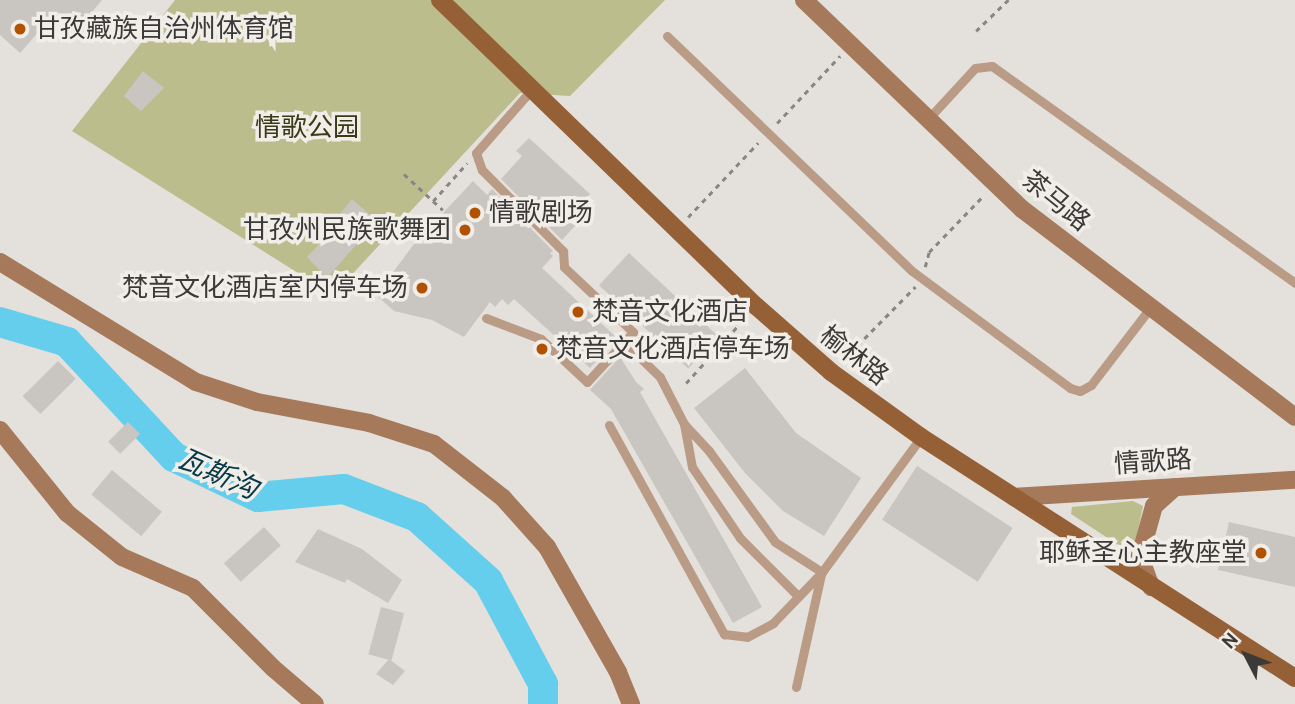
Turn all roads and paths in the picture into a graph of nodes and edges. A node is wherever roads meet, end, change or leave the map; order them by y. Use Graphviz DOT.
graph roads {
  1 [pos="440,0"];
  2 [pos="804,0"];
  3 [pos="1008,0"];
  4 [pos="976,32"];
  5 [pos="667,36"];
  6 [pos="850,45"];
  7 [pos="532,89"];
  8 [pos="793,105"];
  9 [pos="928,119"];
  10 [pos="476,153"];
  11 [pos="742,160"];
  12 [pos="404,174"];
  13 [pos="995,184"];
  14 [pos="433,201"];
  15 [pos="443,210"];
  16 [pos="676,230"];
  17 [pos="929,252"];
  18 [pos="0,262"];
  19 [pos="1295,283"];
  20 [pos="898,303"];
  21 [pos="756,306"];
  22 [pos="1150,308"];
  23 [pos="486,318"];
  24 [pos="624,342"];
  25 [pos="831,372"];
  26 [pos="686,383"];
  27 [pos="1295,417"];
  28 [pos="684,424"];
  29 [pos="609,425"];
  30 [pos="0,430"];
  31 [pos="921,437"];
  32 [pos="1295,480"];
  33 [pos="1175,487"];
  34 [pos="1014,497"];
  35 [pos="822,572"];
  36 [pos="1151,587"];
  37 [pos="799,596"];
  38 [pos="1295,678"];
  39 [pos="796,687"];
  40 [pos="315,704"];
  41 [pos="631,704"];
  1 -- 7 [label="main road, 榆林路"];
  2 -- 6 [label="street, 茶马路"];
  3 -- 4 [label="path"];
  5 -- 22 [label="lane"];
  6 -- 8 [label="path"];
  6 -- 9 [label="street, 茶马路"];
  7 -- 10 [label="lane"];
  7 -- 16 [label="main road, 榆林路"];
  9 -- 13 [label="street, 茶马路"];
  9 -- 19 [label="lane"];
  10 -- 14 [label="path"];
  10 -- 24 [label="lane"];
  11 -- 16 [label="path"];
  12 -- 14 [label="path"];
  13 -- 17 [label="path"];
  13 -- 22 [label="street, 茶马路"];
  14 -- 15 [label="path"];
  16 -- 21 [label="main road, 榆林路"];
  18 -- 41 [label="street"];
  20 -- 25 [label="path"];
  21 -- 25 [label="main road, 榆林路"];
  21 -- 26 [label="path"];
  22 -- 27 [label="street, 茶马路"];
  23 -- 24 [label="lane"];
  24 -- 28 [label="lane"];
  25 -- 31 [label="main road, 榆林路"];
  28 -- 35 [label="lane"];
  28 -- 37 [label="lane"];
  29 -- 37 [label="lane"];
  30 -- 40 [label="street"];
  31 -- 34 [label="main road, 榆林路"];
  31 -- 35 [label="lane"];
  32 -- 33 [label="street, 情歌路"];
  33 -- 34 [label="street, 情歌路"];
  33 -- 36 [label="street"];
  34 -- 36 [label="main road, 榆林路"];
  35 -- 37 [label="lane"];
  35 -- 39 [label="lane"];
  36 -- 38 [label="main road, 榆林路"];
}
